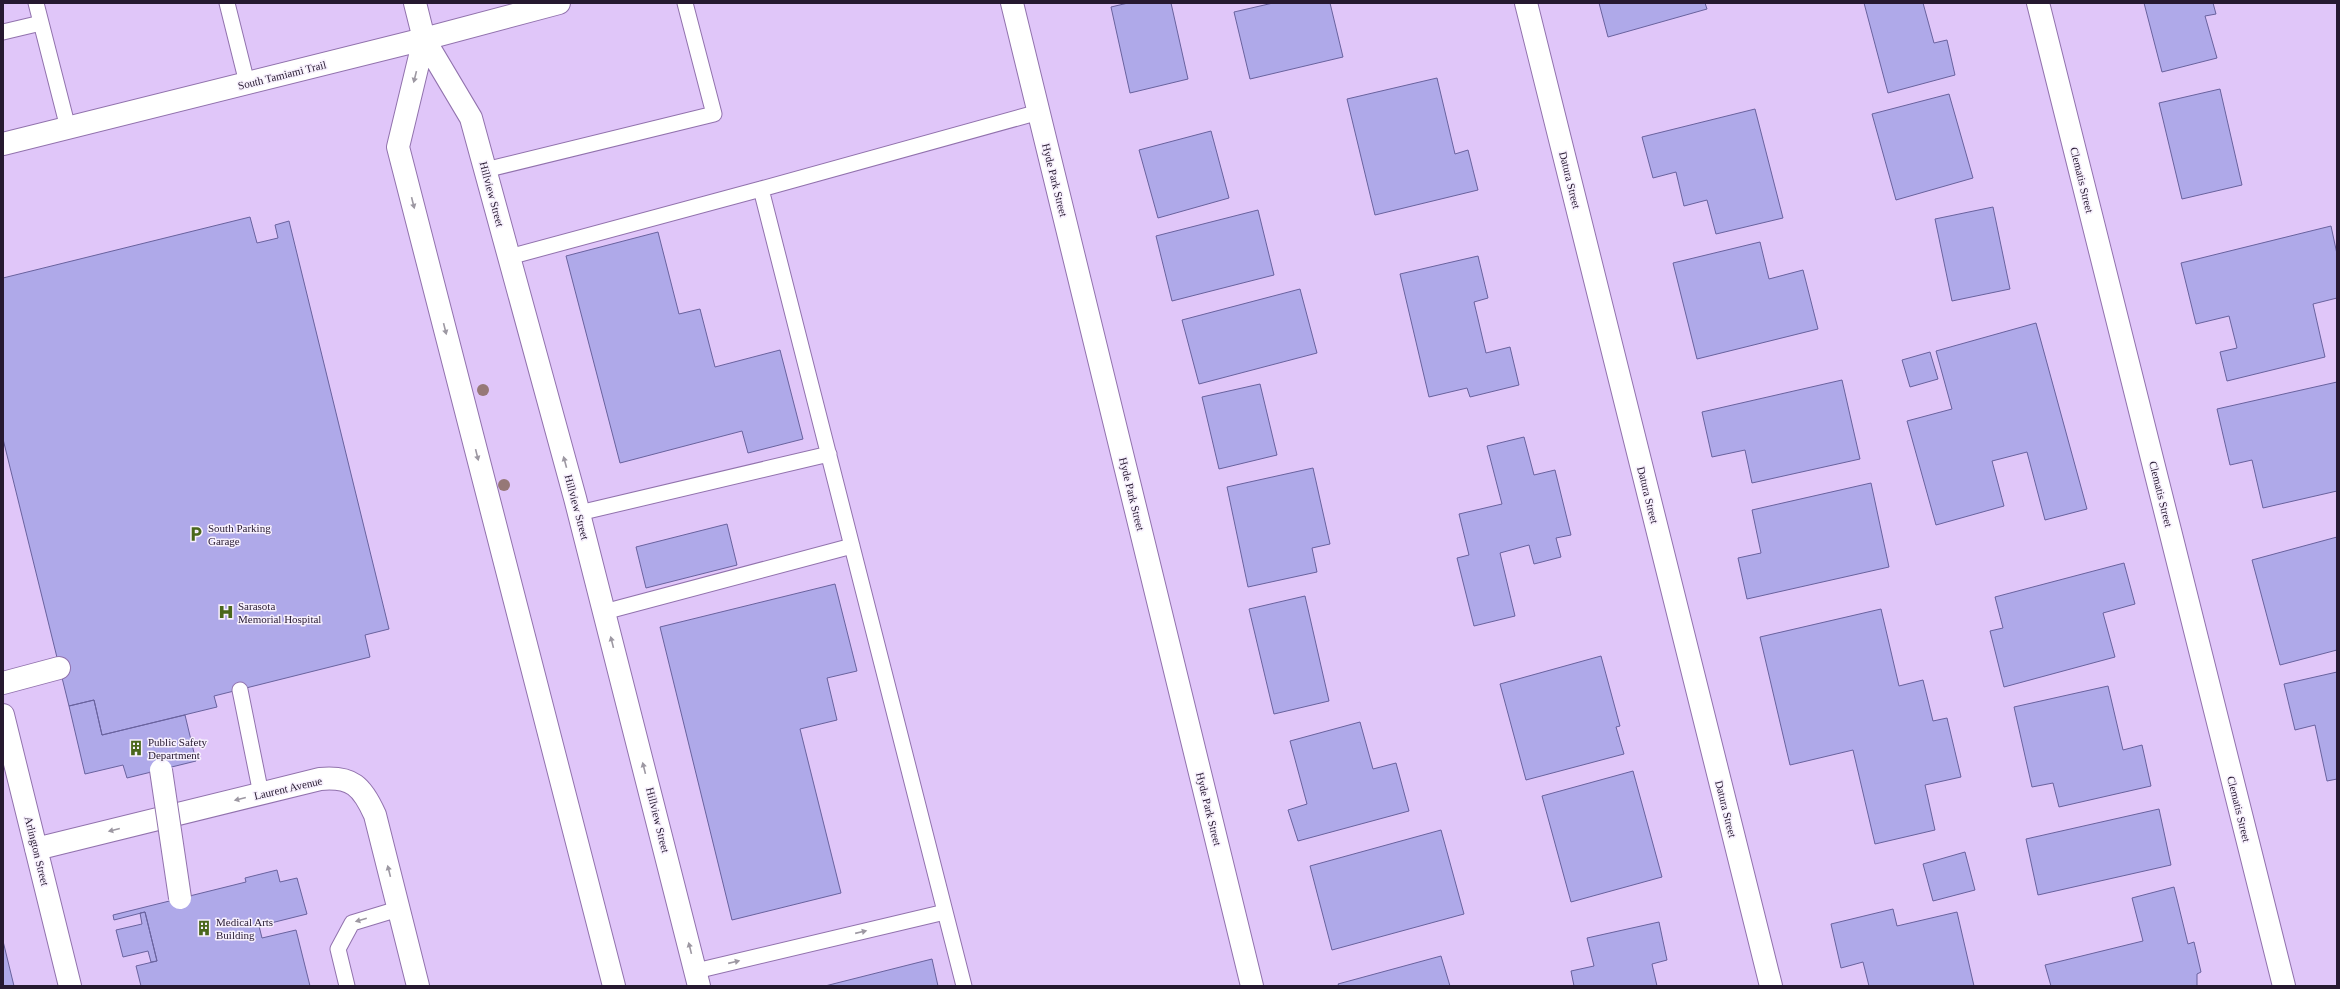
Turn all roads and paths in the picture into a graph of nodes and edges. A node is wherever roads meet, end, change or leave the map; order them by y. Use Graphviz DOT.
graph roads {
  1 [pos="36,3"];
  2 [pos="226,3"];
  3 [pos="415,3"];
  4 [pos="560,3"];
  5 [pos="684,3"];
  6 [pos="1012,3"];
  7 [pos="1526,3"];
  8 [pos="2038,3"];
  9 [pos="41,23"];
  10 [pos="3,32"];
  11 [pos="424,39"];
  12 [pos="247,83"];
  13 [pos="1039,112"];
  14 [pos="68,128"];
  15 [pos="3,144"];
  16 [pos="485,170"];
  17 [pos="761,189"];
  18 [pos="509,257"];
  19 [pos="829,454"];
  20 [pos="579,513"];
  21 [pos="852,546"];
  22 [pos="604,612"];
  23 [pos="59,668"];
  24 [pos="3,683"];
  25 [pos="240,690"];
  26 [pos="3,715"];
  27 [pos="161,770"];
  28 [pos="261,794"];
  29 [pos="36,849"];
  30 [pos="180,898"];
  31 [pos="398,909"];
  32 [pos="945,912"];
  33 [pos="698,978"];
  34 [pos="70,986"];
  35 [pos="347,986"];
  36 [pos="418,986"];
  37 [pos="614,986"];
  38 [pos="964,986"];
  39 [pos="1252,986"];
  40 [pos="1771,986"];
  41 [pos="2284,986"];
  1 -- 9 [label="lane"];
  2 -- 12 [label="lane"];
  3 -- 11 [label="street, Hillview Street"];
  4 -- 11 [label="street, South Tamiami Trail"];
  5 -- 16 [label="lane"];
  6 -- 13 [label="street, Hyde Park Street"];
  7 -- 40 [label="street, Datura Street"];
  8 -- 41 [label="street, Clematis Street"];
  9 -- 10 [label="lane"];
  9 -- 14 [label="lane"];
  11 -- 12 [label="street, South Tamiami Trail"];
  11 -- 16 [label="street, Hillview Street"];
  11 -- 37 [label="street, Hillview Street, one-way"];
  12 -- 14 [label="street, South Tamiami Trail"];
  13 -- 17 [label="lane"];
  13 -- 39 [label="street, Hyde Park Street"];
  14 -- 15 [label="street, South Tamiami Trail"];
  16 -- 18 [label="street, Hillview Street"];
  17 -- 18 [label="lane"];
  17 -- 19 [label="lane"];
  20 -- 18 [label="street, Hillview Street, one-way"];
  19 -- 20 [label="lane"];
  19 -- 21 [label="lane"];
  20 -- 22 [label="street, Hillview Street"];
  21 -- 22 [label="lane"];
  21 -- 32 [label="lane"];
  33 -- 22 [label="street, Hillview Street, one-way"];
  23 -- 24 [label="street"];
  25 -- 28 [label="lane"];
  26 -- 29 [label="street, Arlington Street"];
  27 -- 30 [label="street, bridge"];
  28 -- 29 [label="street, Laurent Avenue, one-way"];
  31 -- 28 [label="street, Laurent Avenue, one-way"];
  29 -- 34 [label="street, Arlington Street"];
  31 -- 35 [label="lane, one-way"];
  31 -- 36 [label="street, Laurent Avenue"];
  33 -- 32 [label="lane, one-way"];
  32 -- 38 [label="lane"];
}
